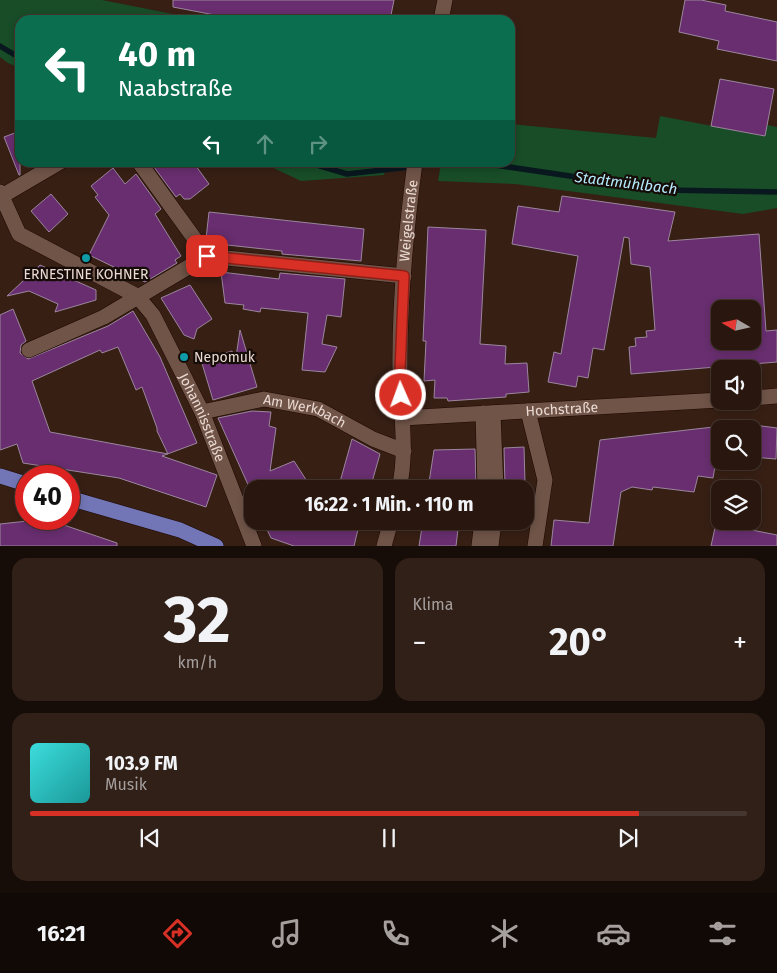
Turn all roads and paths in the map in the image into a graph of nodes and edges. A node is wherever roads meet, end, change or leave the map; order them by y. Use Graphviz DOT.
graph roads {
  1 [pos="445,0"];
  2 [pos="442,15"];
  3 [pos="51,167"];
  4 [pos="143,167"];
  5 [pos="414,167"];
  6 [pos="1,194"];
  7 [pos="207,256"];
  8 [pos="404,276"];
  9 [pos="137,296"];
  10 [pos="29,350"];
  11 [pos="777,396"];
  12 [pos="761,397"];
  13 [pos="711,401"];
  14 [pos="528,411"];
  15 [pos="202,412"];
  16 [pos="488,413"];
  17 [pos="402,418"];
  18 [pos="404,451"];
  19 [pos="0,476"];
  20 [pos="400,480"];
  21 [pos="485,480"];
  22 [pos="495,480"];
  23 [pos="15,481"];
  24 [pos="80,501"];
  25 [pos="388,530"];
  26 [pos="481,530"];
  27 [pos="493,530"];
  28 [pos="216,546"];
  29 [pos="254,546"];
  30 [pos="384,546"];
  31 [pos="479,546"];
  32 [pos="491,546"];
  33 [pos="535,546"];
  1 -- 2 [label="street"];
  3 -- 6 [label="street"];
  4 -- 7 [label="street"];
  5 -- 8 [label="street, Weigelstraße"];
  6 -- 9 [label="street, Johannisstraße"];
  7 -- 8 [label="street"];
  7 -- 9 [label="street"];
  8 -- 17 [label="street, Weigelstraße"];
  9 -- 10 [label="street"];
  9 -- 15 [label="street, Johannisstraße"];
  11 -- 12 [label="street"];
  13 -- 14 [label="street, Hochstraße"];
  14 -- 16 [label="street, Hochstraße"];
  14 -- 33 [label="street"];
  15 -- 18 [label="street, Am Werkbach"];
  15 -- 29 [label="street, Johannisstraße"];
  16 -- 17 [label="street, Hochstraße"];
  16 -- 21 [label="street"];
  16 -- 22 [label="street"];
  17 -- 18 [label="street, Weigelstraße"];
  18 -- 20 [label="street, Weigelstraße"];
  19 -- 23 [label="main road"];
  24 -- 28 [label="main road"];
  25 -- 30 [label="street"];
  26 -- 31 [label="street"];
  27 -- 32 [label="street"];
}
